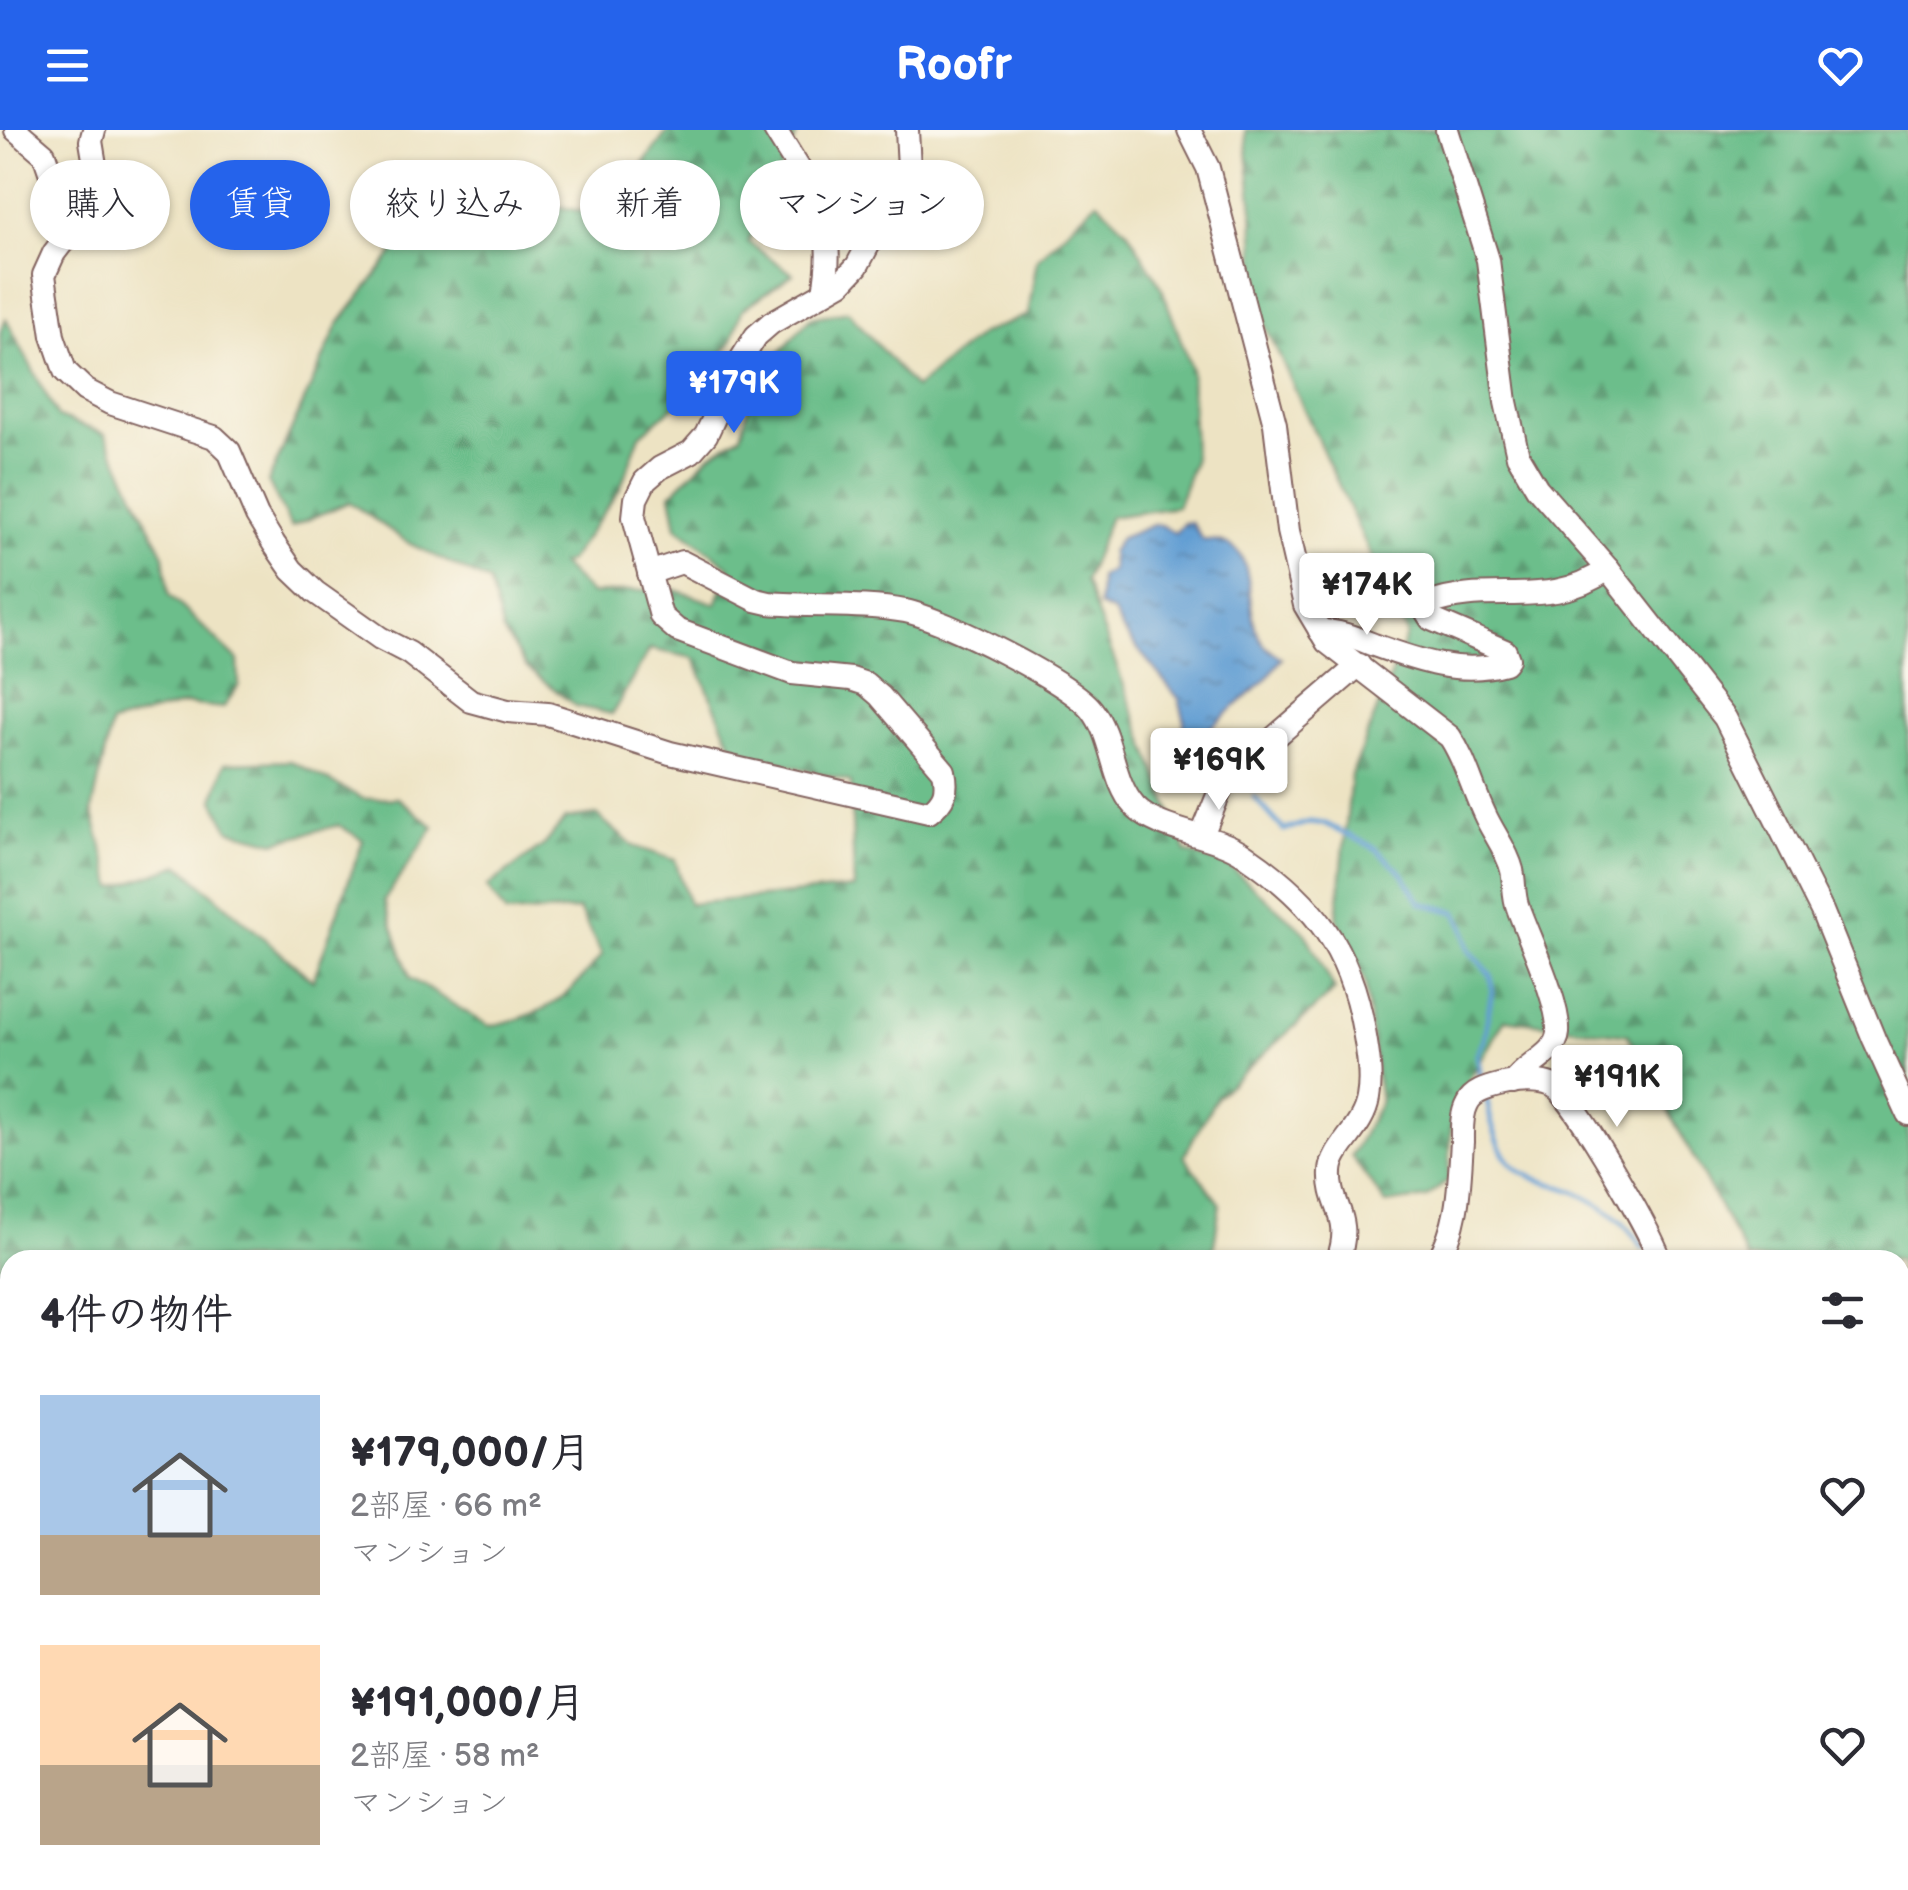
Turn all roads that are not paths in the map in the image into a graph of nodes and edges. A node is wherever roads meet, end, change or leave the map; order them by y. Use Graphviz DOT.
graph roads {
  1 [pos="16,130"];
  2 [pos="94,130"];
  3 [pos="776,130"];
  4 [pos="907,130"];
  5 [pos="1188,130"];
  6 [pos="1448,130"];
  7 [pos="46,160"];
  8 [pos="94,160"];
  9 [pos="56,250"];
  10 [pos="824,292"];
  11 [pos="1608,569"];
  12 [pos="648,573"];
  13 [pos="1320,630"];
  14 [pos="1359,665"];
  15 [pos="1202,835"];
  16 [pos="1495,1088"];
  17 [pos="1908,1114"];
  18 [pos="1340,1250"];
  19 [pos="1442,1250"];
  20 [pos="1655,1250"];
  1 -- 7 [label="street"];
  2 -- 8 [label="street"];
  3 -- 10 [label="street"];
  4 -- 10 [label="street"];
  5 -- 13 [label="street"];
  6 -- 11 [label="street"];
  9 -- 12 [label="street"];
  10 -- 12 [label="street"];
  11 -- 13 [label="street"];
  11 -- 17 [label="street"];
  12 -- 15 [label="street"];
  13 -- 14 [label="street"];
  14 -- 15 [label="street"];
  14 -- 16 [label="street"];
  15 -- 18 [label="street"];
  16 -- 19 [label="street"];
  16 -- 20 [label="street"];
}
